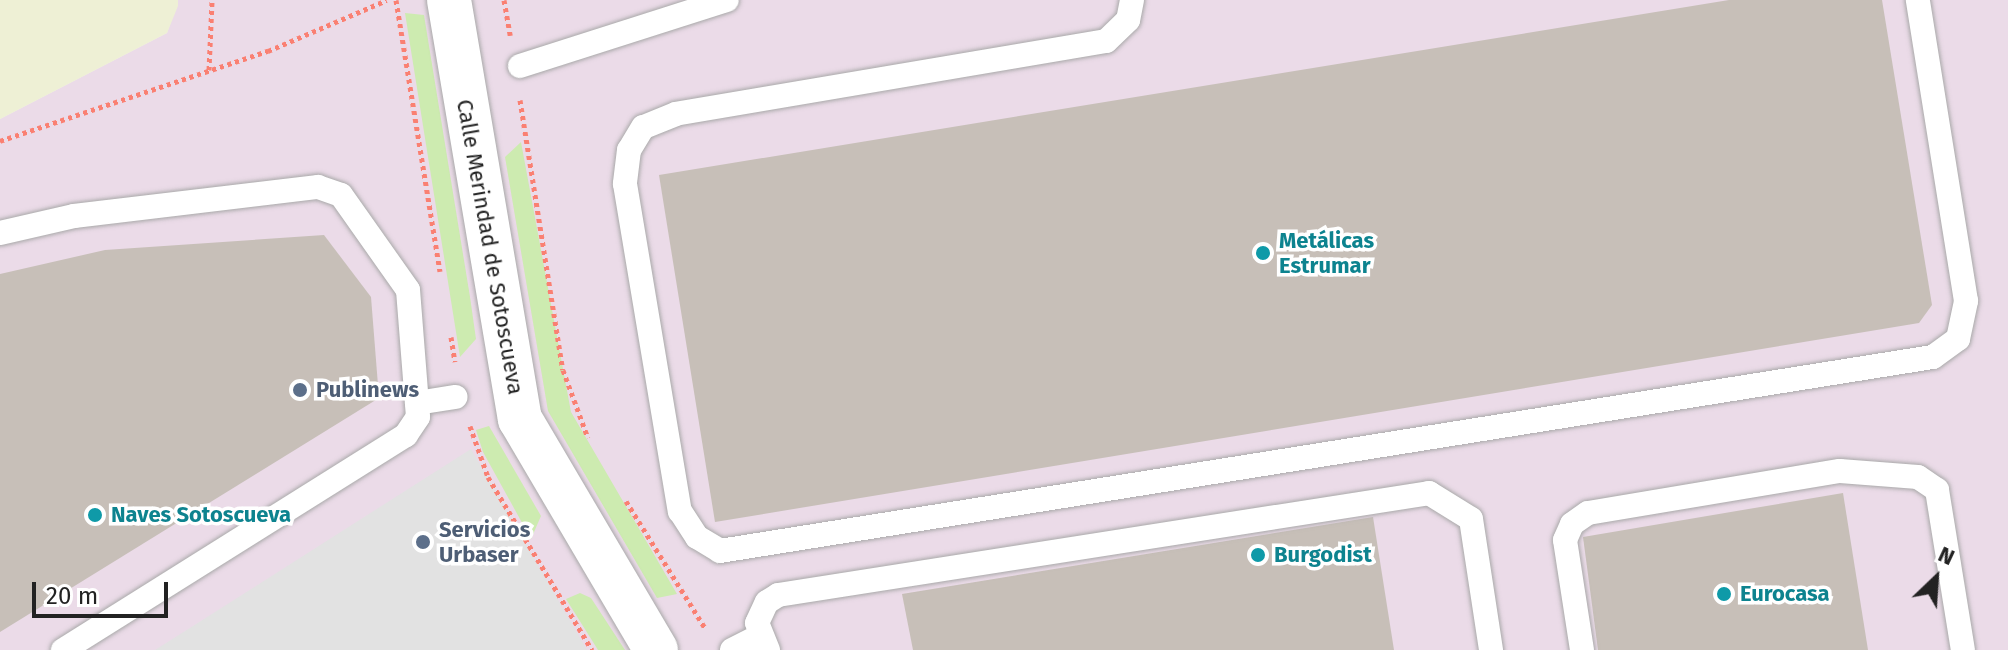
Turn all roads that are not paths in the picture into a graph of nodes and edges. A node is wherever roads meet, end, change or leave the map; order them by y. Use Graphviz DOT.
graph roads {
  1 [pos="449,0"];
  2 [pos="727,0"];
  3 [pos="1132,0"];
  4 [pos="1918,0"];
  5 [pos="520,66"];
  6 [pos="0,233"];
  7 [pos="417,403"];
  8 [pos="462,408"];
  9 [pos="763,643"];
  10 [pos="722,644"];
  11 [pos="63,650"];
  12 [pos="656,650"];
  13 [pos="1491,650"];
  14 [pos="1582,650"];
  15 [pos="1963,650"];
  1 -- 12 [label="street, Calle Merindad de Sotoscueva"];
  2 -- 5 [label="lane"];
  3 -- 4 [label="lane"];
  6 -- 7 [label="lane"];
  7 -- 8 [label="lane"];
  7 -- 11 [label="lane"];
  9 -- 10 [label="lane"];
  9 -- 13 [label="lane"];
  14 -- 15 [label="lane"];
}
